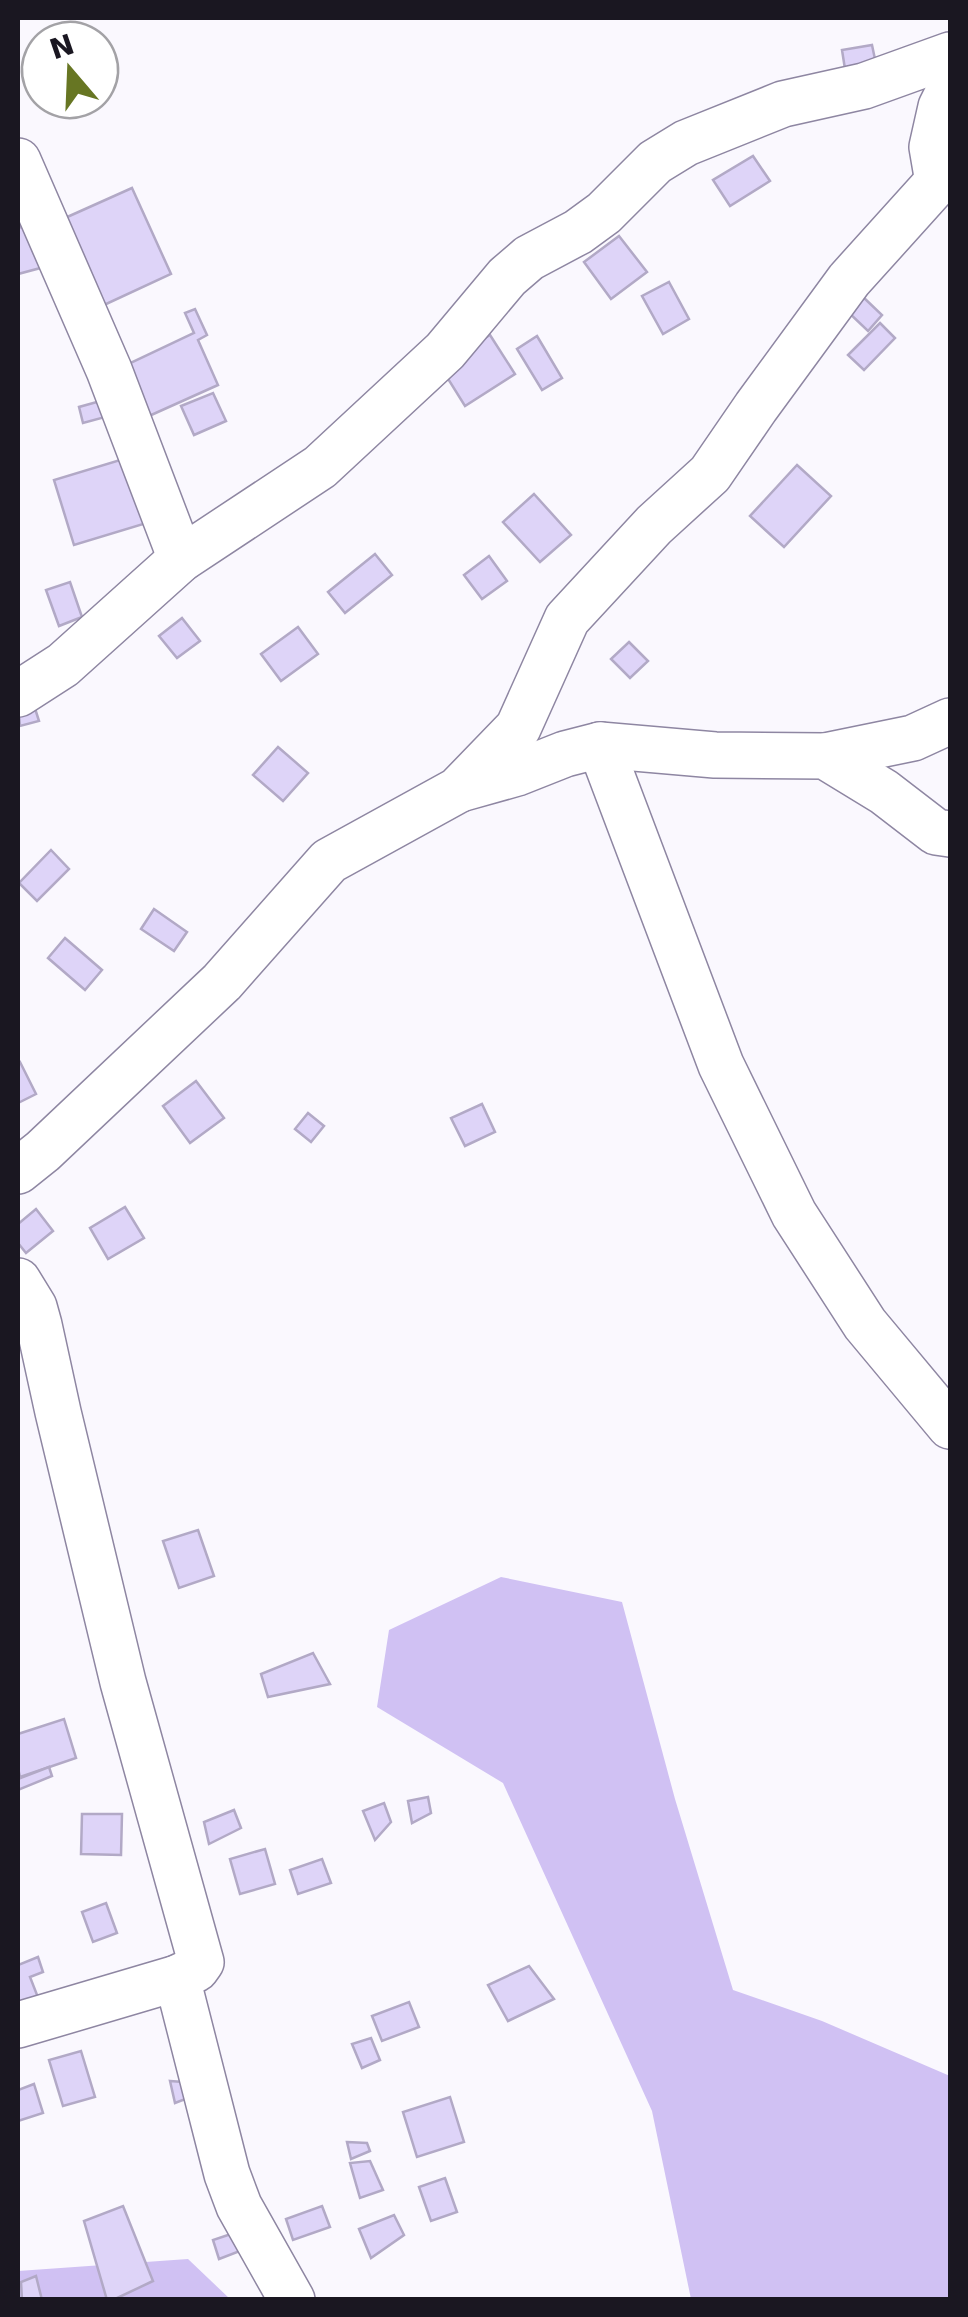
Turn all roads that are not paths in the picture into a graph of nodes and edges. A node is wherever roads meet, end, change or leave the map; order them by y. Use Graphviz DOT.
graph roads {
  1 [pos="950,55"];
  2 [pos="950,89"];
  3 [pos="18,160"];
  4 [pos="944,175"];
  5 [pos="181,560"];
  6 [pos="18,694"];
  7 [pos="950,720"];
  8 [pos="600,745"];
  9 [pos="826,756"];
  10 [pos="458,790"];
  11 [pos="950,834"];
  12 [pos="18,1171"];
  13 [pos="18,1281"];
  14 [pos="950,1426"];
  15 [pos="177,1978"];
  16 [pos="18,2024"];
  17 [pos="292,2300"];
  1 -- 5 [label="street"];
  2 -- 4 [label="street"];
  3 -- 5 [label="street"];
  4 -- 10 [label="street"];
  5 -- 6 [label="street"];
  7 -- 9 [label="street"];
  8 -- 9 [label="street"];
  8 -- 10 [label="street"];
  8 -- 14 [label="street"];
  9 -- 11 [label="street"];
  10 -- 12 [label="street"];
  13 -- 15 [label="street"];
  15 -- 16 [label="street"];
  15 -- 17 [label="street"];
}
